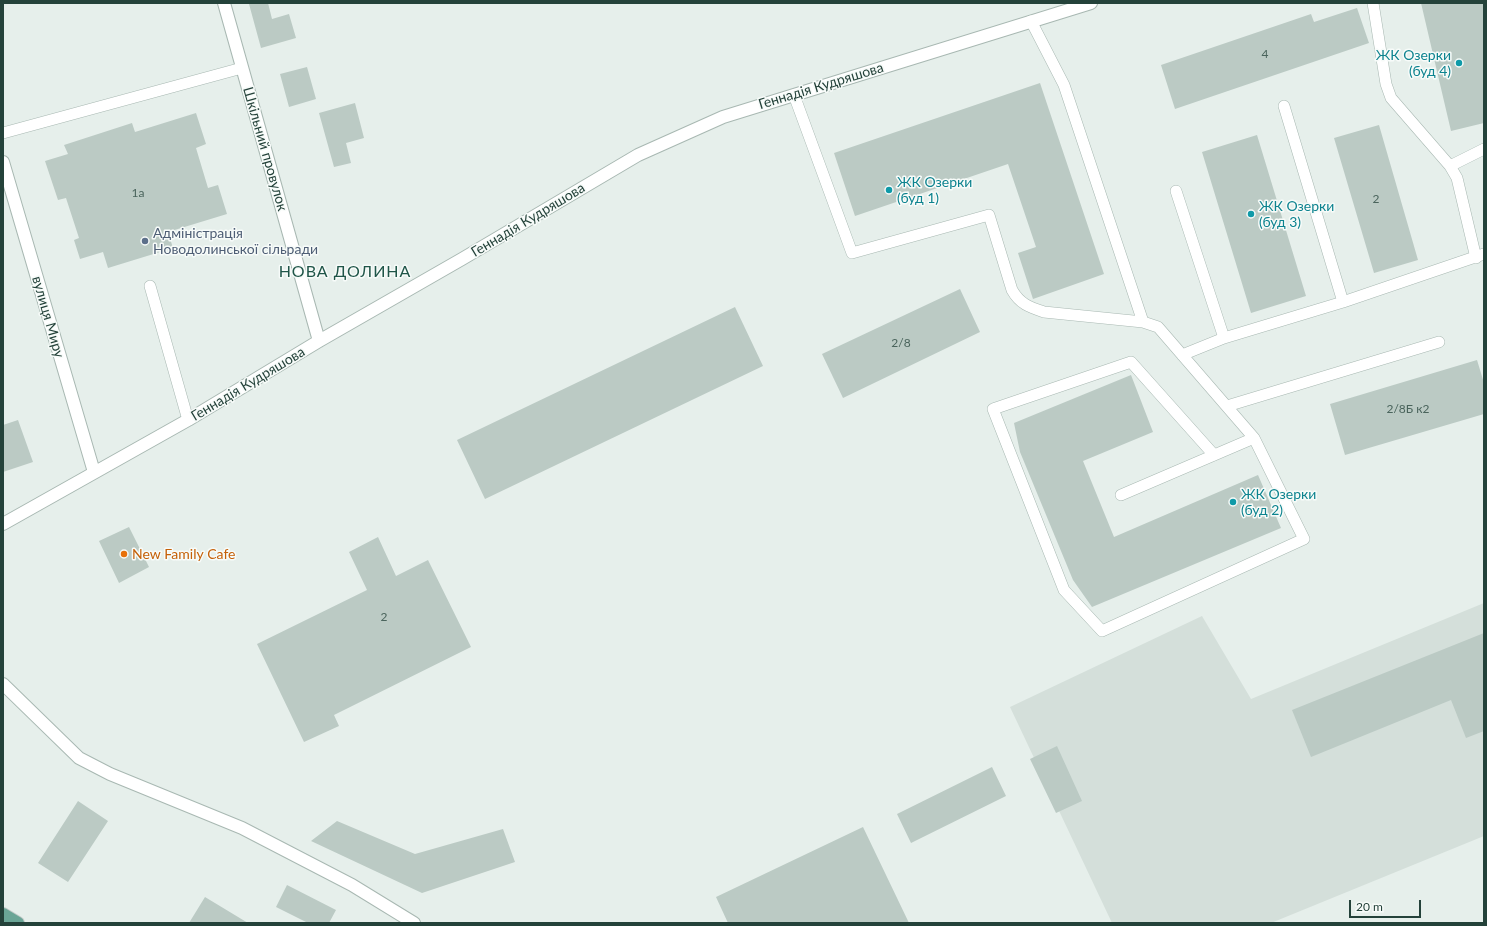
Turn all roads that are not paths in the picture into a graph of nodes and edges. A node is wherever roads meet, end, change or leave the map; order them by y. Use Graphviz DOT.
graph roads {
  1 [pos="224,3"];
  2 [pos="1091,3"];
  3 [pos="1373,3"];
  4 [pos="1031,21"];
  5 [pos="242,68"];
  6 [pos="794,95"];
  7 [pos="1284,106"];
  8 [pos="3,133"];
  9 [pos="1484,149"];
  10 [pos="3,162"];
  11 [pos="1450,166"];
  12 [pos="1176,191"];
  13 [pos="1480,256"];
  14 [pos="150,286"];
  15 [pos="1344,302"];
  16 [pos="1143,322"];
  17 [pos="1224,338"];
  18 [pos="319,341"];
  19 [pos="1439,342"];
  20 [pos="1182,355"];
  21 [pos="1226,406"];
  22 [pos="188,420"];
  23 [pos="1254,438"];
  24 [pos="1214,455"];
  25 [pos="94,472"];
  26 [pos="1121,495"];
  27 [pos="3,524"];
  28 [pos="3,684"];
  29 [pos="3,914"];
  30 [pos="18,923"];
  31 [pos="414,923"];
  1 -- 5 [label="street, Шкільний провулок"];
  2 -- 4 [label="street, Геннадія Кудряшова"];
  3 -- 11 [label="lane"];
  4 -- 6 [label="street, Геннадія Кудряшова"];
  4 -- 16 [label="lane"];
  5 -- 8 [label="lane"];
  5 -- 18 [label="street, Шкільний провулок"];
  6 -- 16 [label="lane"];
  6 -- 18 [label="street, Геннадія Кудряшова"];
  7 -- 15 [label="lane"];
  9 -- 11 [label="lane"];
  10 -- 25 [label="street, вулиця Миру"];
  11 -- 13 [label="lane"];
  12 -- 17 [label="lane"];
  13 -- 15 [label="lane"];
  14 -- 22 [label="lane"];
  15 -- 17 [label="lane"];
  16 -- 20 [label="lane"];
  17 -- 20 [label="lane"];
  18 -- 22 [label="street, Геннадія Кудряшова"];
  19 -- 21 [label="lane"];
  20 -- 21 [label="lane"];
  21 -- 23 [label="lane"];
  22 -- 25 [label="street, Геннадія Кудряшова"];
  23 -- 24 [label="lane"];
  23 -- 24 [label="lane"];
  24 -- 26 [label="lane"];
  25 -- 27 [label="street, Геннадія Кудряшова"];
  28 -- 31 [label="street"];
  29 -- 30 [label="main road"];
}
